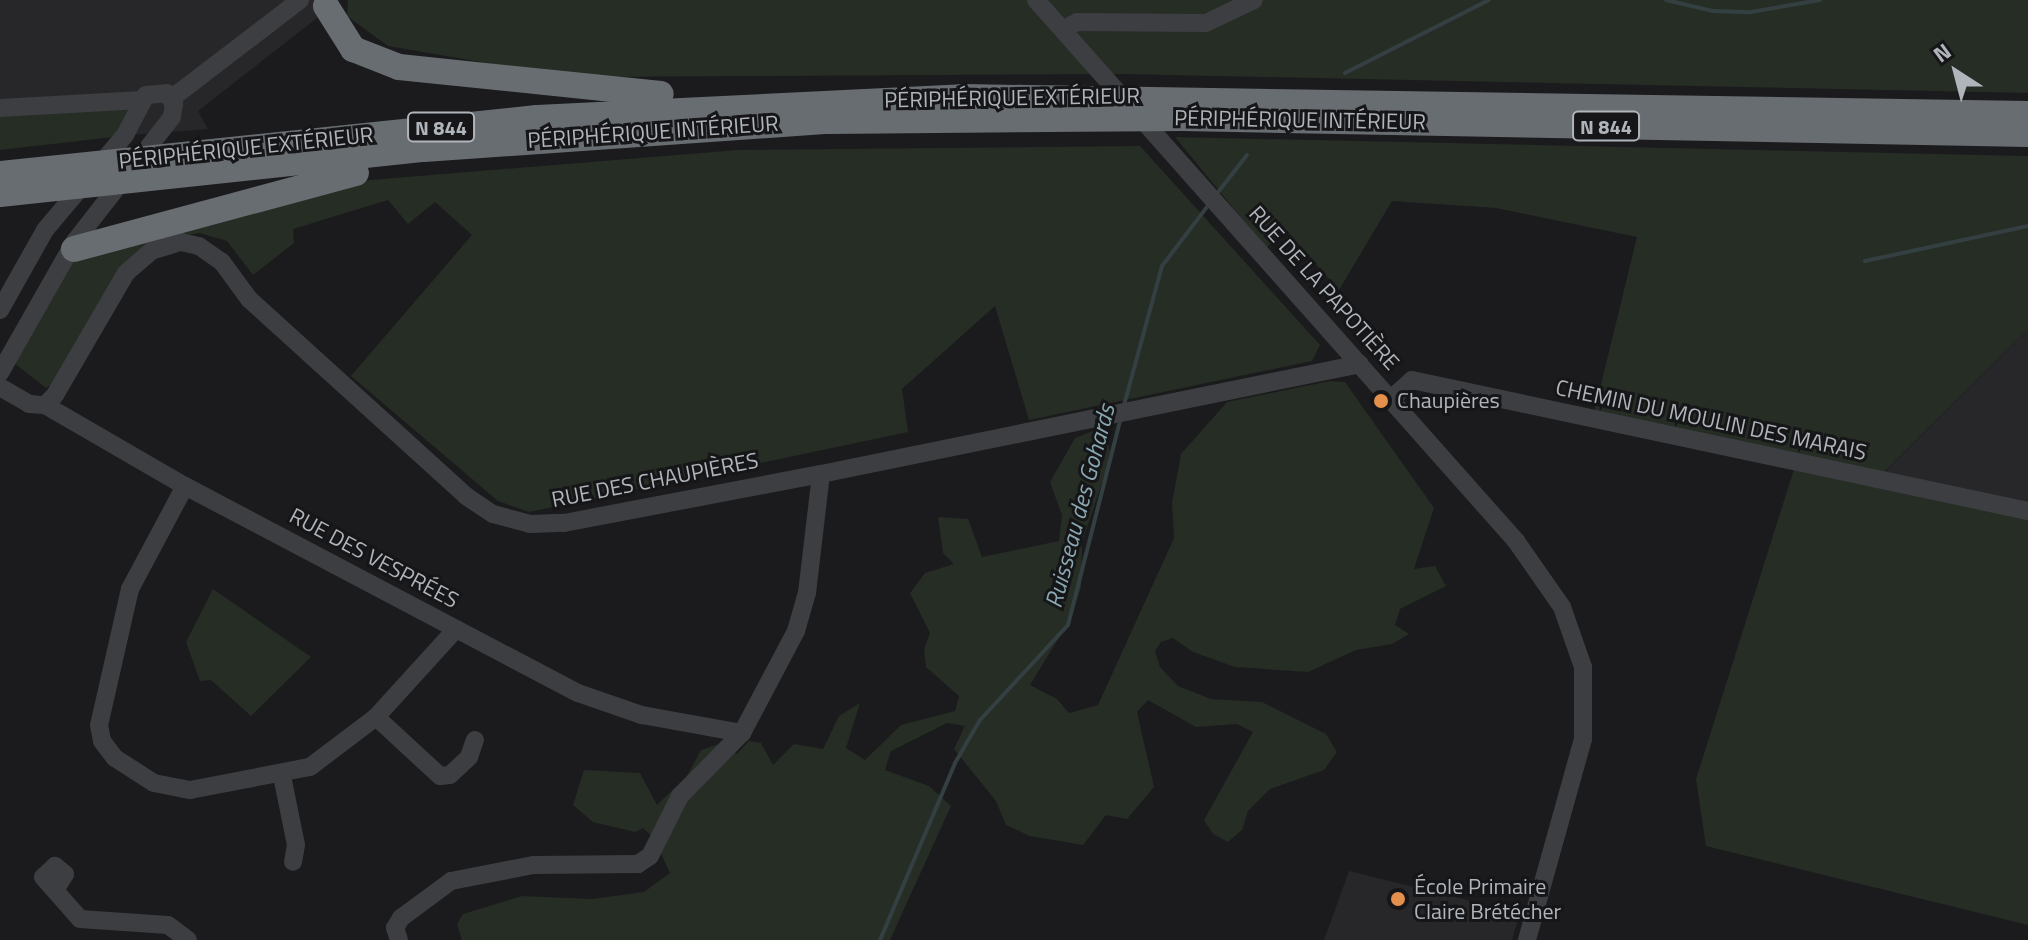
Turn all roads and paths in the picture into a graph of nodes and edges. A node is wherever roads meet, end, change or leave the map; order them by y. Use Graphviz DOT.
graph roads {
  1 [pos="1036,0"];
  2 [pos="1254,0"];
  3 [pos="315,2"];
  4 [pos="1063,30"];
  5 [pos="172,98"];
  6 [pos="141,105"];
  7 [pos="706,106"];
  8 [pos="1097,107"];
  9 [pos="0,108"];
  10 [pos="1178,108"];
  11 [pos="2028,114"];
  12 [pos="162,124"];
  13 [pos="2028,134"];
  14 [pos="424,149"];
  15 [pos="0,174"];
  16 [pos="10,193"];
  17 [pos="52,226"];
  18 [pos="40,246"];
  19 [pos="71,250"];
  20 [pos="0,310"];
  21 [pos="1360,364"];
  22 [pos="0,374"];
  23 [pos="0,385"];
  24 [pos="1391,399"];
  25 [pos="45,405"];
  26 [pos="821,474"];
  27 [pos="185,486"];
  28 [pos="2028,511"];
  29 [pos="456,629"];
  30 [pos="376,717"];
  31 [pos="742,733"];
  32 [pos="475,740"];
  33 [pos="282,776"];
  34 [pos="293,862"];
  35 [pos="57,887"];
  36 [pos="397,934"];
  37 [pos="188,940"];
  38 [pos="1527,940"];
  1 -- 4 [label="street, RUE DE LA PAPOTIÈRE"];
  2 -- 4 [label="street"];
  3 -- 5 [label="street"];
  3 -- 7 [label="highway"];
  4 -- 21 [label="street, RUE DE LA PAPOTIÈRE"];
  5 -- 6 [label="street"];
  5 -- 12 [label="street"];
  6 -- 9 [label="street"];
  6 -- 12 [label="street"];
  6 -- 17 [label="street"];
  7 -- 8 [label="highway, PÉRIPHÉRIQUE EXTÉRIEUR / N 844"];
  7 -- 15 [label="highway, PÉRIPHÉRIQUE EXTÉRIEUR / N 844"];
  8 -- 10 [label="highway, PÉRIPHÉRIQUE INTÉRIEUR / N 844"];
  8 -- 14 [label="highway, PÉRIPHÉRIQUE INTÉRIEUR / N 844"];
  10 -- 11 [label="highway, PÉRIPHÉRIQUE EXTÉRIEUR / N 844"];
  10 -- 13 [label="highway, PÉRIPHÉRIQUE INTÉRIEUR / N 844"];
  12 -- 19 [label="street"];
  14 -- 16 [label="highway, PÉRIPHÉRIQUE INTÉRIEUR / N 844"];
  14 -- 19 [label="highway"];
  17 -- 18 [label="street"];
  17 -- 19 [label="street"];
  18 -- 19 [label="street"];
  18 -- 20 [label="street"];
  19 -- 22 [label="street"];
  21 -- 24 [label="street, RUE DE LA PAPOTIÈRE"];
  21 -- 26 [label="street, RUE DES CHAUPIÈRES"];
  22 -- 23 [label="street"];
  23 -- 25 [label="street, RUE DES VESPRÉES"];
  24 -- 28 [label="street, CHEMIN DU MOULIN DES MARAIS"];
  24 -- 38 [label="street, RUE DE LA PAPOTIÈRE"];
  25 -- 26 [label="street, RUE DES CHAUPIÈRES"];
  25 -- 27 [label="street, RUE DES VESPRÉES"];
  26 -- 31 [label="street"];
  27 -- 29 [label="street, RUE DES VESPRÉES"];
  27 -- 33 [label="street"];
  29 -- 30 [label="street"];
  29 -- 31 [label="street, RUE DES VESPRÉES"];
  30 -- 32 [label="street"];
  30 -- 33 [label="street"];
  31 -- 36 [label="street"];
  33 -- 34 [label="street"];
  35 -- 37 [label="street"];
}
